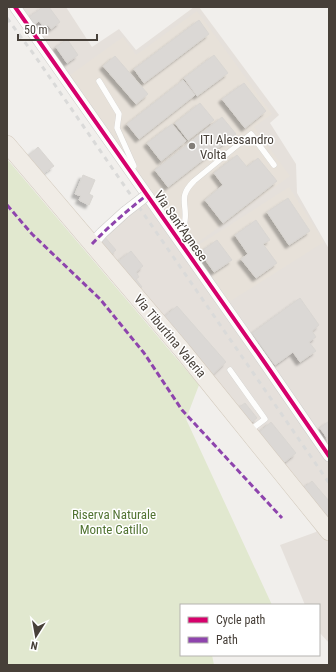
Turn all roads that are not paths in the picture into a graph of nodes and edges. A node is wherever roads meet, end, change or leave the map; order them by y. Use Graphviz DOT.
graph roads {
  1 [pos="15,7"];
  2 [pos="99,81"];
  3 [pos="7,144"];
  4 [pos="274,165"];
  5 [pos="130,170"];
  6 [pos="147,195"];
  7 [pos="177,238"];
  8 [pos="92,244"];
  9 [pos="230,370"];
  10 [pos="248,432"];
  11 [pos="329,456"];
  12 [pos="329,532"];
  1 -- 5 [label="street, Via Sant'Agnese"];
  2 -- 5 [label="lane"];
  3 -- 8 [label="main road, Via Tiburtina Valeria"];
  4 -- 7 [label="lane"];
  5 -- 6 [label="street, Via Sant'Agnese"];
  6 -- 7 [label="street, Via Sant'Agnese"];
  6 -- 8 [label="street, bridge"];
  7 -- 11 [label="street, Via Sant'Agnese"];
  8 -- 10 [label="main road, Via Tiburtina Valeria"];
  9 -- 10 [label="lane"];
  10 -- 12 [label="main road, Via Tiburtina Valeria"];
}
